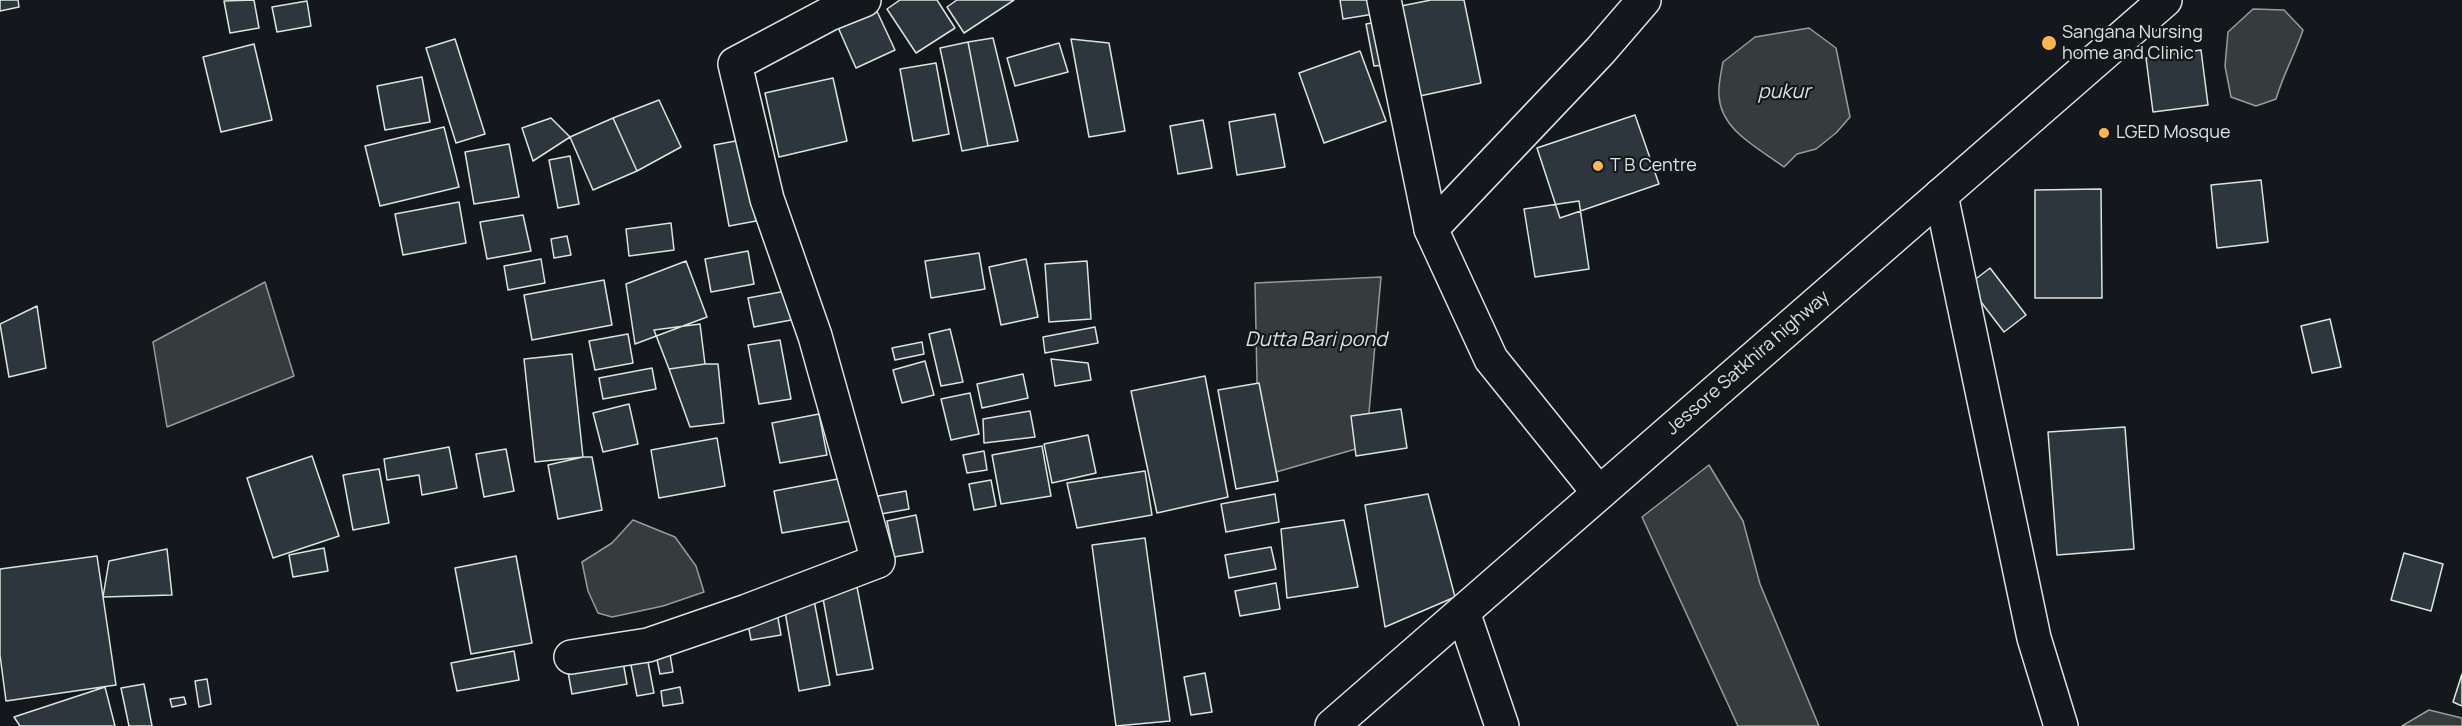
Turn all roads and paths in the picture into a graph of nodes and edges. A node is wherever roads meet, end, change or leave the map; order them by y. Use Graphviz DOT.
graph roads {
  1 [pos="864,0"];
  2 [pos="1384,0"];
  3 [pos="1644,0"];
  4 [pos="2152,5"];
  5 [pos="1941,195"];
  6 [pos="1431,229"];
  7 [pos="1599,493"];
  8 [pos="1463,612"];
  9 [pos="571,657"];
  10 [pos="1332,726"];
  11 [pos="1502,726"];
  12 [pos="2061,726"];
  1 -- 9 [label="main road"];
  2 -- 6 [label="main road"];
  3 -- 6 [label="main road"];
  4 -- 5 [label="main road, Jessore Satkhira highway"];
  5 -- 7 [label="main road, Jessore Satkhira highway"];
  5 -- 12 [label="main road"];
  6 -- 7 [label="main road"];
  7 -- 8 [label="main road, Jessore Satkhira highway"];
  8 -- 10 [label="main road, Jessore Satkhira highway"];
  8 -- 11 [label="main road"];
}
